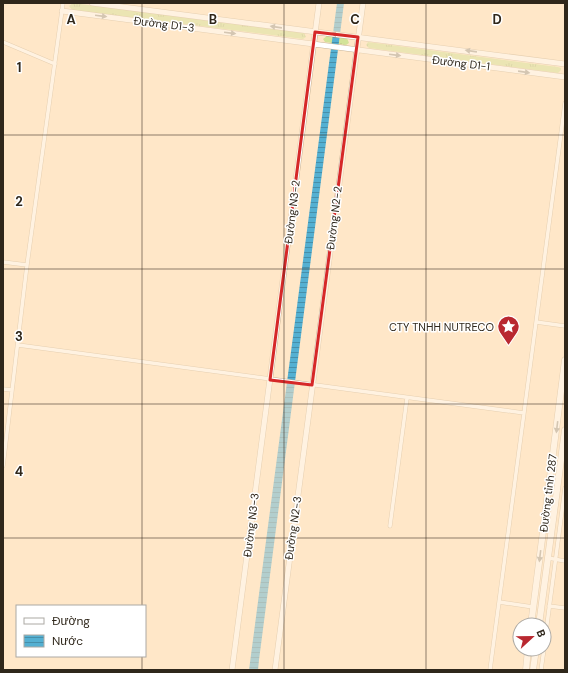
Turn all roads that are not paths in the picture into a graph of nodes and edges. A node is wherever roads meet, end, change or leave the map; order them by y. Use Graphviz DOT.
graph roads {
  1 [pos="63,3"];
  2 [pos="92,3"];
  3 [pos="319,3"];
  4 [pos="363,3"];
  5 [pos="62,11"];
  6 [pos="315,32"];
  7 [pos="358,37"];
  8 [pos="3,42"];
  9 [pos="313,44"];
  10 [pos="356,50"];
  11 [pos="55,64"];
  12 [pos="565,64"];
  13 [pos="565,77"];
  14 [pos="565,103"];
  15 [pos="3,262"];
  16 [pos="27,265"];
  17 [pos="536,322"];
  18 [pos="565,326"];
  19 [pos="18,345"];
  20 [pos="565,360"];
  21 [pos="270,380"];
  22 [pos="312,385"];
  23 [pos="3,389"];
  24 [pos="12,390"];
  25 [pos="407,398"];
  26 [pos="524,413"];
  27 [pos="565,430"];
  28 [pos="3,466"];
  29 [pos="565,491"];
  30 [pos="390,526"];
  31 [pos="548,558"];
  32 [pos="556,560"];
  33 [pos="565,561"];
  34 [pos="499,602"];
  35 [pos="550,606"];
  36 [pos="534,608"];
  37 [pos="565,608"];
  38 [pos="533,617"];
  39 [pos="540,617"];
  40 [pos="548,617"];
  41 [pos="527,657"];
  42 [pos="535,657"];
  43 [pos="543,657"];
  44 [pos="232,670"];
  45 [pos="275,670"];
  46 [pos="490,670"];
  47 [pos="526,670"];
  48 [pos="533,670"];
  49 [pos="541,670"];
  1 -- 5 [label="street"];
  6 -- 2 [label="street, Đường D1-3, one-way"];
  3 -- 6 [label="street, Đường N3-2"];
  4 -- 7 [label="street, Đường N2-2"];
  5 -- 9 [label="street, Đường D1-3, one-way"];
  5 -- 11 [label="street"];
  7 -- 6 [label="street, Đường D1-3, one-way"];
  6 -- 9 [label="street, Đường N3-2"];
  7 -- 10 [label="street, Đường N2-2"];
  12 -- 7 [label="street, Đường D1-1, one-way"];
  8 -- 11 [label="street"];
  9 -- 10 [label="street, Đường D1-3"];
  9 -- 21 [label="street, Đường N3-2"];
  10 -- 13 [label="street, Đường D1-1, one-way"];
  10 -- 22 [label="street, Đường N2-2"];
  11 -- 16 [label="street"];
  14 -- 17 [label="street"];
  15 -- 16 [label="street"];
  16 -- 19 [label="street"];
  17 -- 18 [label="street"];
  17 -- 26 [label="street"];
  19 -- 21 [label="street"];
  19 -- 24 [label="street"];
  20 -- 36 [label="main road, Đường tỉnh 287, one-way"];
  21 -- 22 [label="street"];
  21 -- 44 [label="street, Đường N3-3"];
  22 -- 25 [label="street"];
  22 -- 45 [label="street, Đường N2-3"];
  23 -- 24 [label="street"];
  24 -- 28 [label="street"];
  25 -- 26 [label="street"];
  25 -- 30 [label="street"];
  26 -- 34 [label="street"];
  27 -- 31 [label="main road, Đường tỉnh 287"];
  29 -- 32 [label="street"];
  31 -- 32 [label="street"];
  31 -- 39 [label="main road, Đường tỉnh 287"];
  32 -- 33 [label="street"];
  32 -- 35 [label="street"];
  34 -- 36 [label="street"];
  34 -- 46 [label="street"];
  35 -- 37 [label="street"];
  35 -- 40 [label="street"];
  36 -- 38 [label="main road, Đường tỉnh 287"];
  41 -- 47 [label="main road"];
  42 -- 48 [label="main road"];
  43 -- 49 [label="street"];
}
